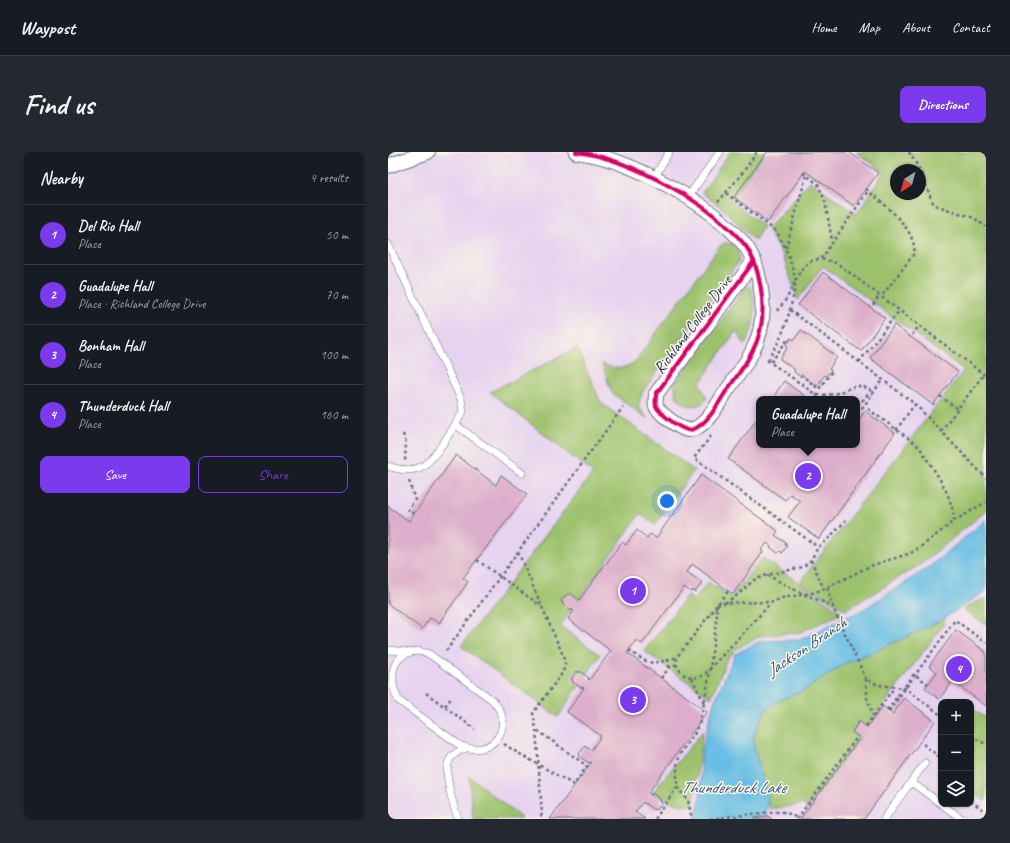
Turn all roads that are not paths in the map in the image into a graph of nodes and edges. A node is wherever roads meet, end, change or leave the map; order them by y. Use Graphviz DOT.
graph roads {
  1 [pos="428,152"];
  2 [pos="581,152"];
  3 [pos="669,152"];
  4 [pos="720,152"];
  5 [pos="613,156"];
  6 [pos="388,166"];
  7 [pos="654,178"];
  8 [pos="688,197"];
  9 [pos="388,244"];
  10 [pos="754,261"];
  11 [pos="456,425"];
  12 [pos="388,466"];
  13 [pos="522,473"];
  14 [pos="388,650"];
  15 [pos="410,652"];
  16 [pos="388,684"];
  17 [pos="466,748"];
  18 [pos="925,763"];
  19 [pos="911,782"];
  20 [pos="884,818"];
  21 [pos="458,819"];
  22 [pos="962,819"];
  1 -- 6 [label="street"];
  2 -- 5 [label="street, Richland College Drive"];
  3 -- 7 [label="lane"];
  4 -- 8 [label="lane"];
  5 -- 7 [label="street, Richland College Drive"];
  7 -- 8 [label="street, Richland College Drive"];
  8 -- 10 [label="street, Richland College Drive"];
  9 -- 11 [label="lane"];
  10 -- 10 [label="street, Richland College Drive"];
  11 -- 12 [label="lane"];
  11 -- 13 [label="lane"];
  14 -- 15 [label="lane"];
  15 -- 16 [label="lane"];
  15 -- 17 [label="lane"];
  16 -- 17 [label="lane"];
  17 -- 21 [label="lane"];
  18 -- 19 [label="lane"];
  19 -- 20 [label="lane"];
  19 -- 22 [label="lane"];
}
